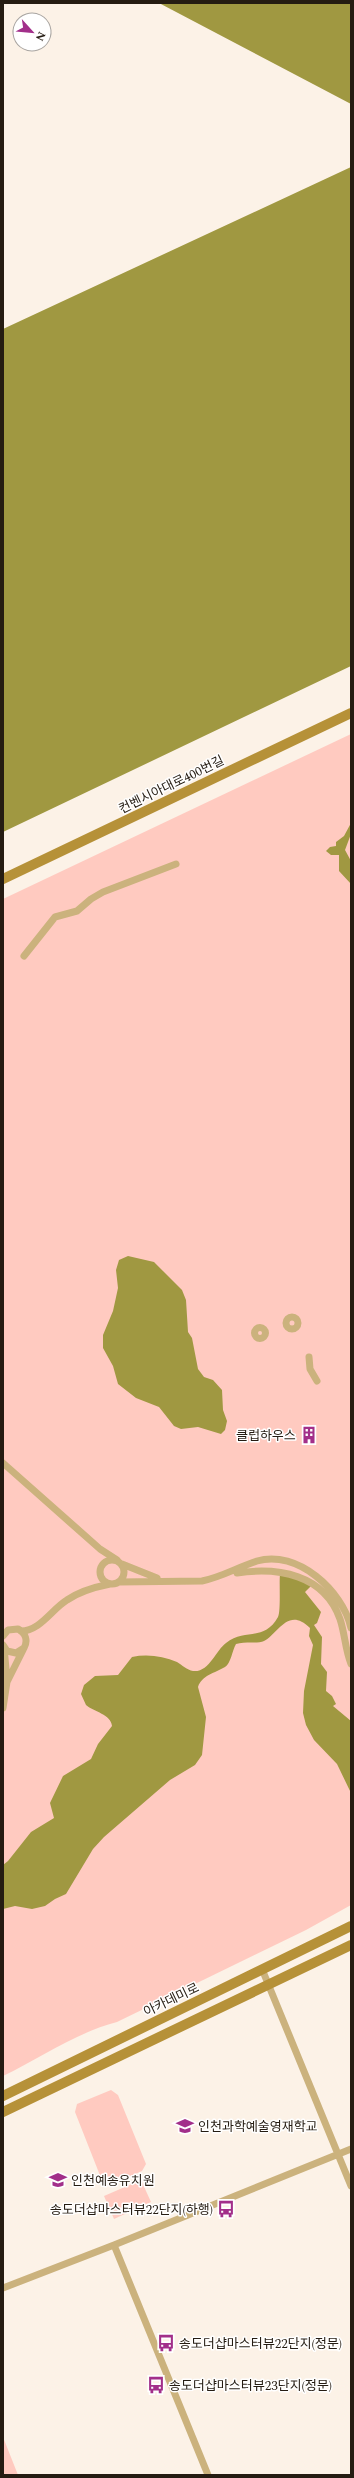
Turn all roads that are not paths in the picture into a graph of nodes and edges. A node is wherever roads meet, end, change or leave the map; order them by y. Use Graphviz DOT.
graph roads {
  1 [pos="351,713"];
  2 [pos="176,864"];
  3 [pos="3,879"];
  4 [pos="24,956"];
  5 [pos="309,1357"];
  6 [pos="317,1381"];
  7 [pos="3,1462"];
  8 [pos="100,1549"];
  9 [pos="281,1561"];
  10 [pos="119,1562"];
  11 [pos="103,1564"];
  12 [pos="277,1571"];
  13 [pos="311,1572"];
  14 [pos="227,1574"];
  15 [pos="101,1576"];
  16 [pos="163,1580"];
  17 [pos="306,1580"];
  18 [pos="119,1582"];
  19 [pos="110,1584"];
  20 [pos="95,1587"];
  21 [pos="41,1622"];
  22 [pos="3,1625"];
  23 [pos="351,1628"];
  24 [pos="12,1629"];
  25 [pos="21,1631"];
  26 [pos="3,1636"];
  27 [pos="4,1646"];
  28 [pos="25,1646"];
  29 [pos="351,1664"];
  30 [pos="7,1682"];
  31 [pos="3,1708"];
  32 [pos="351,1926"];
  33 [pos="351,1945"];
  34 [pos="262,1969"];
  35 [pos="269,1986"];
  36 [pos="3,2096"];
  37 [pos="3,2112"];
  38 [pos="351,2148"];
  39 [pos="338,2154"];
  40 [pos="351,2186"];
  41 [pos="114,2245"];
  42 [pos="3,2288"];
  43 [pos="208,2475"];
  1 -- 3 [label="main road, 컨벤시아대로400번길"];
  2 -- 4 [label="street"];
  5 -- 6 [label="street"];
  7 -- 8 [label="street"];
  8 -- 10 [label="street"];
  8 -- 11 [label="street"];
  9 -- 12 [label="street"];
  9 -- 13 [label="street"];
  9 -- 14 [label="street"];
  10 -- 11 [label="street"];
  10 -- 16 [label="street"];
  10 -- 18 [label="street"];
  11 -- 15 [label="street"];
  12 -- 14 [label="street"];
  12 -- 17 [label="street"];
  13 -- 17 [label="street"];
  13 -- 23 [label="street"];
  14 -- 16 [label="street"];
  15 -- 19 [label="street"];
  15 -- 20 [label="street"];
  16 -- 18 [label="street"];
  17 -- 29 [label="street"];
  18 -- 19 [label="street"];
  19 -- 20 [label="street"];
  20 -- 21 [label="street"];
  21 -- 25 [label="street"];
  21 -- 28 [label="street"];
  22 -- 24 [label="street"];
  24 -- 25 [label="street"];
  24 -- 26 [label="street"];
  25 -- 28 [label="street"];
  27 -- 28 [label="street"];
  27 -- 30 [label="street"];
  28 -- 30 [label="street"];
  30 -- 31 [label="street"];
  32 -- 34 [label="main road, 아카데미로"];
  33 -- 35 [label="main road"];
  34 -- 35 [label="street"];
  34 -- 36 [label="main road, 아카데미로"];
  35 -- 37 [label="main road"];
  35 -- 39 [label="street"];
  38 -- 39 [label="street"];
  39 -- 40 [label="street"];
  39 -- 41 [label="street"];
  41 -- 42 [label="street"];
  41 -- 43 [label="street"];
}
